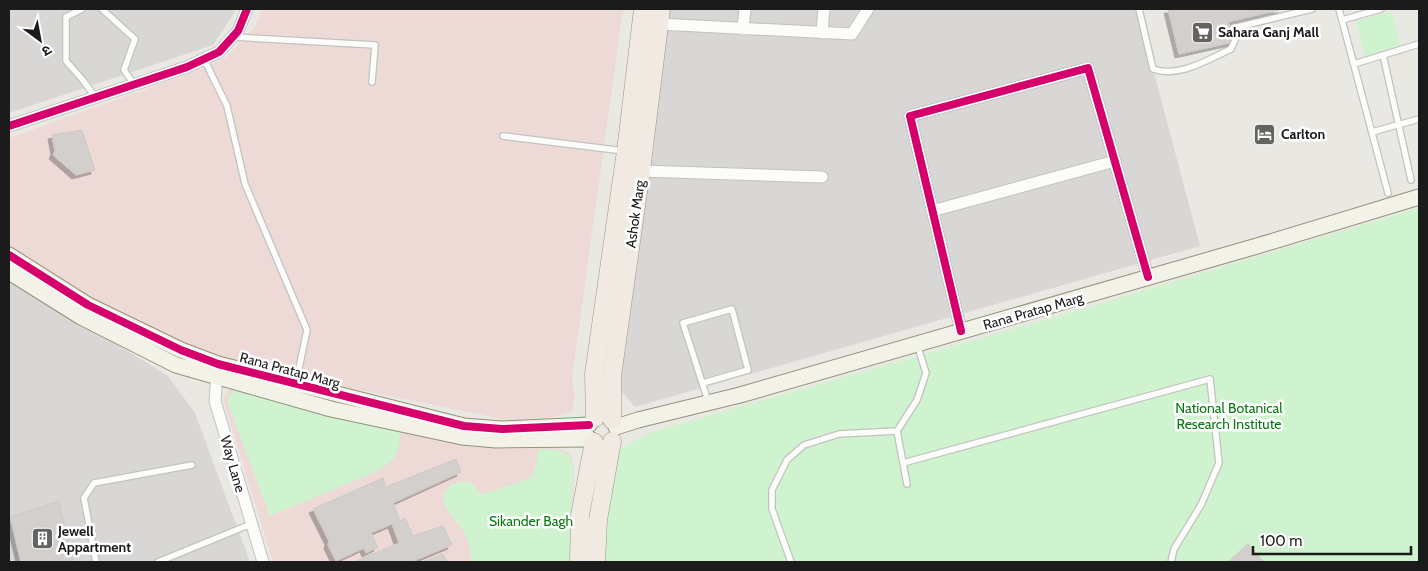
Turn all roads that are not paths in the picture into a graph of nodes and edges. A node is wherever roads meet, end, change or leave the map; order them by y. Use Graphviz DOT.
graph roads {
  1 [pos="82,9"];
  2 [pos="102,9"];
  3 [pos="247,9"];
  4 [pos="643,9"];
  5 [pos="745,9"];
  6 [pos="824,9"];
  7 [pos="868,9"];
  8 [pos="1139,9"];
  9 [pos="1312,9"];
  10 [pos="1339,9"];
  11 [pos="1381,9"];
  12 [pos="660,16"];
  13 [pos="1342,20"];
  14 [pos="743,29"];
  15 [pos="822,33"];
  16 [pos="233,37"];
  17 [pos="1419,44"];
  18 [pos="1383,55"];
  19 [pos="204,59"];
  20 [pos="1354,64"];
  21 [pos="372,82"];
  22 [pos="134,85"];
  23 [pos="96,98"];
  24 [pos="1419,119"];
  25 [pos="1399,124"];
  26 [pos="9,126"];
  27 [pos="1372,132"];
  28 [pos="503,136"];
  29 [pos="626,151"];
  30 [pos="1115,161"];
  31 [pos="641,170"];
  32 [pos="822,177"];
  33 [pos="1411,180"];
  34 [pos="1388,193"];
  35 [pos="1419,197"];
  36 [pos="932,211"];
  37 [pos="9,255"];
  38 [pos="9,272"];
  39 [pos="1148,277"];
  40 [pos="961,331"];
  41 [pos="917,344"];
  42 [pos="217,370"];
  43 [pos="296,384"];
  44 [pos="703,384"];
  45 [pos="709,404"];
  46 [pos="601,430"];
  47 [pos="897,431"];
  48 [pos="903,463"];
  49 [pos="192,465"];
  50 [pos="907,484"];
  51 [pos="250,524"];
  52 [pos="96,562"];
  53 [pos="158,562"];
  54 [pos="263,562"];
  55 [pos="579,562"];
  56 [pos="596,562"];
  57 [pos="791,562"];
  58 [pos="1171,562"];
  1 -- 23 [label="lane"];
  2 -- 22 [label="lane"];
  3 -- 16 [label="street"];
  4 -- 29 [label="main road, Ashok Marg"];
  5 -- 14 [label="street"];
  6 -- 15 [label="street"];
  7 -- 15 [label="street"];
  8 -- 9 [label="lane"];
  10 -- 13 [label="lane"];
  11 -- 13 [label="lane"];
  12 -- 14 [label="street"];
  12 -- 31 [label="main road, Ashok Marg"];
  13 -- 20 [label="lane"];
  14 -- 15 [label="street"];
  16 -- 19 [label="street"];
  16 -- 21 [label="lane"];
  17 -- 18 [label="lane"];
  18 -- 20 [label="lane"];
  18 -- 25 [label="lane"];
  19 -- 22 [label="street"];
  19 -- 43 [label="lane"];
  20 -- 27 [label="lane"];
  22 -- 23 [label="street"];
  23 -- 26 [label="street"];
  24 -- 25 [label="lane"];
  25 -- 27 [label="lane"];
  25 -- 33 [label="lane"];
  27 -- 34 [label="lane"];
  28 -- 29 [label="lane"];
  29 -- 46 [label="main road, Ashok Marg"];
  30 -- 36 [label="street"];
  30 -- 36 [label="street"];
  30 -- 39 [label="street"];
  31 -- 32 [label="street"];
  31 -- 46 [label="main road, Ashok Marg"];
  35 -- 39 [label="street, Rana Pratap Marg"];
  36 -- 40 [label="street"];
  37 -- 42 [label="street, Rana Pratap Marg"];
  38 -- 42 [label="street, Rana Pratap Marg"];
  39 -- 40 [label="street, Rana Pratap Marg"];
  40 -- 41 [label="street, Rana Pratap Marg"];
  41 -- 45 [label="street, Rana Pratap Marg"];
  41 -- 47 [label="lane"];
  42 -- 43 [label="street, Rana Pratap Marg"];
  42 -- 46 [label="street, Rana Pratap Marg"];
  42 -- 51 [label="street, Way Lane"];
  43 -- 46 [label="street, Rana Pratap Marg"];
  44 -- 44 [label="lane"];
  44 -- 45 [label="lane"];
  45 -- 46 [label="street, Rana Pratap Marg"];
  46 -- 55 [label="main road, Ashok Marg"];
  46 -- 56 [label="main road, Ashok Marg"];
  47 -- 48 [label="lane"];
  47 -- 57 [label="lane"];
  48 -- 50 [label="lane"];
  48 -- 58 [label="lane"];
  49 -- 52 [label="lane"];
  51 -- 53 [label="lane"];
  51 -- 54 [label="street, Way Lane"];
}
